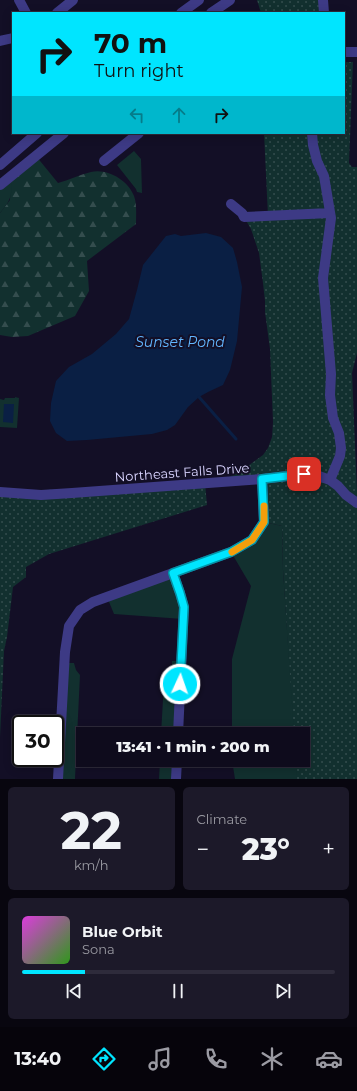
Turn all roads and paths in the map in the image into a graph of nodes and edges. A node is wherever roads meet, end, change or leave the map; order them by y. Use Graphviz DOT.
graph roads {
  1 [pos="19,0"];
  2 [pos="73,0"];
  3 [pos="199,0"];
  4 [pos="230,0"];
  5 [pos="323,0"];
  6 [pos="25,12"];
  7 [pos="58,12"];
  8 [pos="182,12"];
  9 [pos="212,12"];
  10 [pos="324,12"];
  11 [pos="12,38"];
  12 [pos="0,41"];
  13 [pos="345,52"];
  14 [pos="357,52"];
  15 [pos="36,134"];
  16 [pos="63,134"];
  17 [pos="138,134"];
  18 [pos="312,134"];
  19 [pos="104,161"];
  20 [pos="0,164"];
  21 [pos="0,185"];
  22 [pos="231,204"];
  23 [pos="330,212"];
  24 [pos="262,479"];
  25 [pos="330,480"];
  26 [pos="0,492"];
  27 [pos="357,503"];
  28 [pos="173,573"];
  29 [pos="178,727"];
  30 [pos="177,767"];
  31 [pos="58,779"];
  32 [pos="176,779"];
  1 -- 6 [label="street"];
  2 -- 7 [label="street"];
  3 -- 8 [label="street"];
  4 -- 9 [label="street"];
  5 -- 10 [label="street"];
  11 -- 12 [label="street"];
  13 -- 14 [label="street"];
  15 -- 20 [label="street"];
  16 -- 21 [label="street"];
  17 -- 19 [label="street"];
  18 -- 23 [label="street"];
  22 -- 23 [label="street"];
  23 -- 25 [label="street"];
  24 -- 25 [label="street, Northeast Falls Drive"];
  24 -- 26 [label="street, Northeast Falls Drive"];
  24 -- 28 [label="street"];
  25 -- 27 [label="street, Northeast Falls Drive"];
  28 -- 29 [label="street"];
  28 -- 31 [label="street"];
  30 -- 32 [label="street"];
}
